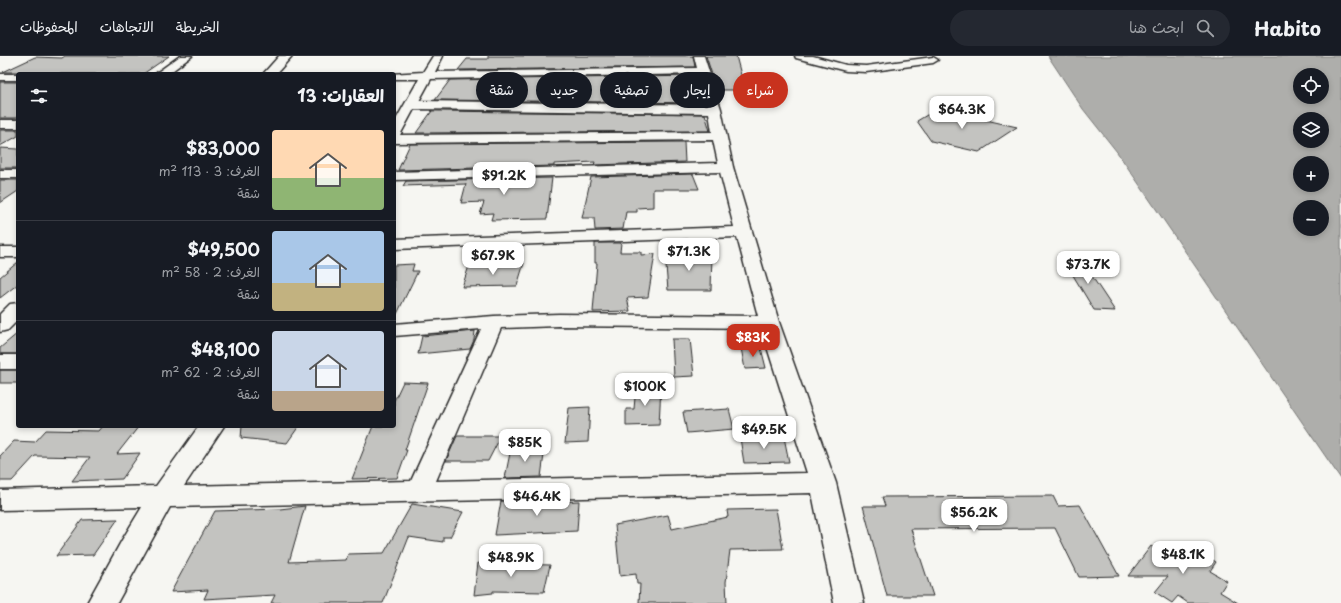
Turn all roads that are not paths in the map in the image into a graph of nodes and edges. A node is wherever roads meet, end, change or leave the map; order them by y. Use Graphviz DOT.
graph roads {
  1 [pos="187,56"];
  2 [pos="286,56"];
  3 [pos="438,56"];
  4 [pos="800,56"];
  5 [pos="933,60"];
  6 [pos="563,62"];
  7 [pos="701,64"];
  8 [pos="164,72"];
  9 [pos="271,72"];
  10 [pos="559,72"];
  11 [pos="575,72"];
  12 [pos="536,73"];
  13 [pos="428,75"];
  14 [pos="396,76"];
  15 [pos="0,77"];
  16 [pos="16,77"];
  17 [pos="410,105"];
  18 [pos="715,109"];
  19 [pos="0,124"];
  20 [pos="16,124"];
  21 [pos="396,130"];
  22 [pos="719,136"];
  23 [pos="396,139"];
  24 [pos="726,167"];
  25 [pos="0,174"];
  26 [pos="16,174"];
  27 [pos="396,176"];
  28 [pos="744,232"];
  29 [pos="396,244"];
  30 [pos="0,252"];
  31 [pos="16,252"];
  32 [pos="16,311"];
  33 [pos="494,322"];
  34 [pos="769,322"];
  35 [pos="0,325"];
  36 [pos="396,330"];
  37 [pos="0,362"];
  38 [pos="16,362"];
  39 [pos="211,428"];
  40 [pos="823,483"];
  41 [pos="419,491"];
  42 [pos="163,496"];
  43 [pos="0,500"];
  44 [pos="102,603"];
  45 [pos="849,603"];
  1 -- 8 [label="street"];
  2 -- 9 [label="main road"];
  3 -- 13 [label="street"];
  4 -- 5 [label="street"];
  6 -- 10 [label="street"];
  7 -- 11 [label="street"];
  7 -- 18 [label="street"];
  12 -- 13 [label="street"];
  13 -- 14 [label="street"];
  13 -- 17 [label="street"];
  15 -- 16 [label="street"];
  17 -- 18 [label="street"];
  17 -- 21 [label="street"];
  18 -- 22 [label="street"];
  19 -- 20 [label="street"];
  22 -- 23 [label="street"];
  22 -- 24 [label="street"];
  24 -- 27 [label="street"];
  24 -- 28 [label="street"];
  25 -- 26 [label="street"];
  28 -- 29 [label="street"];
  28 -- 34 [label="street"];
  30 -- 31 [label="street"];
  32 -- 35 [label="main road"];
  33 -- 34 [label="street"];
  33 -- 36 [label="street"];
  33 -- 41 [label="street"];
  34 -- 40 [label="street"];
  37 -- 38 [label="street"];
  39 -- 42 [label="street"];
  40 -- 41 [label="street"];
  40 -- 45 [label="street"];
  41 -- 42 [label="street"];
  42 -- 43 [label="street"];
  42 -- 44 [label="street"];
}
